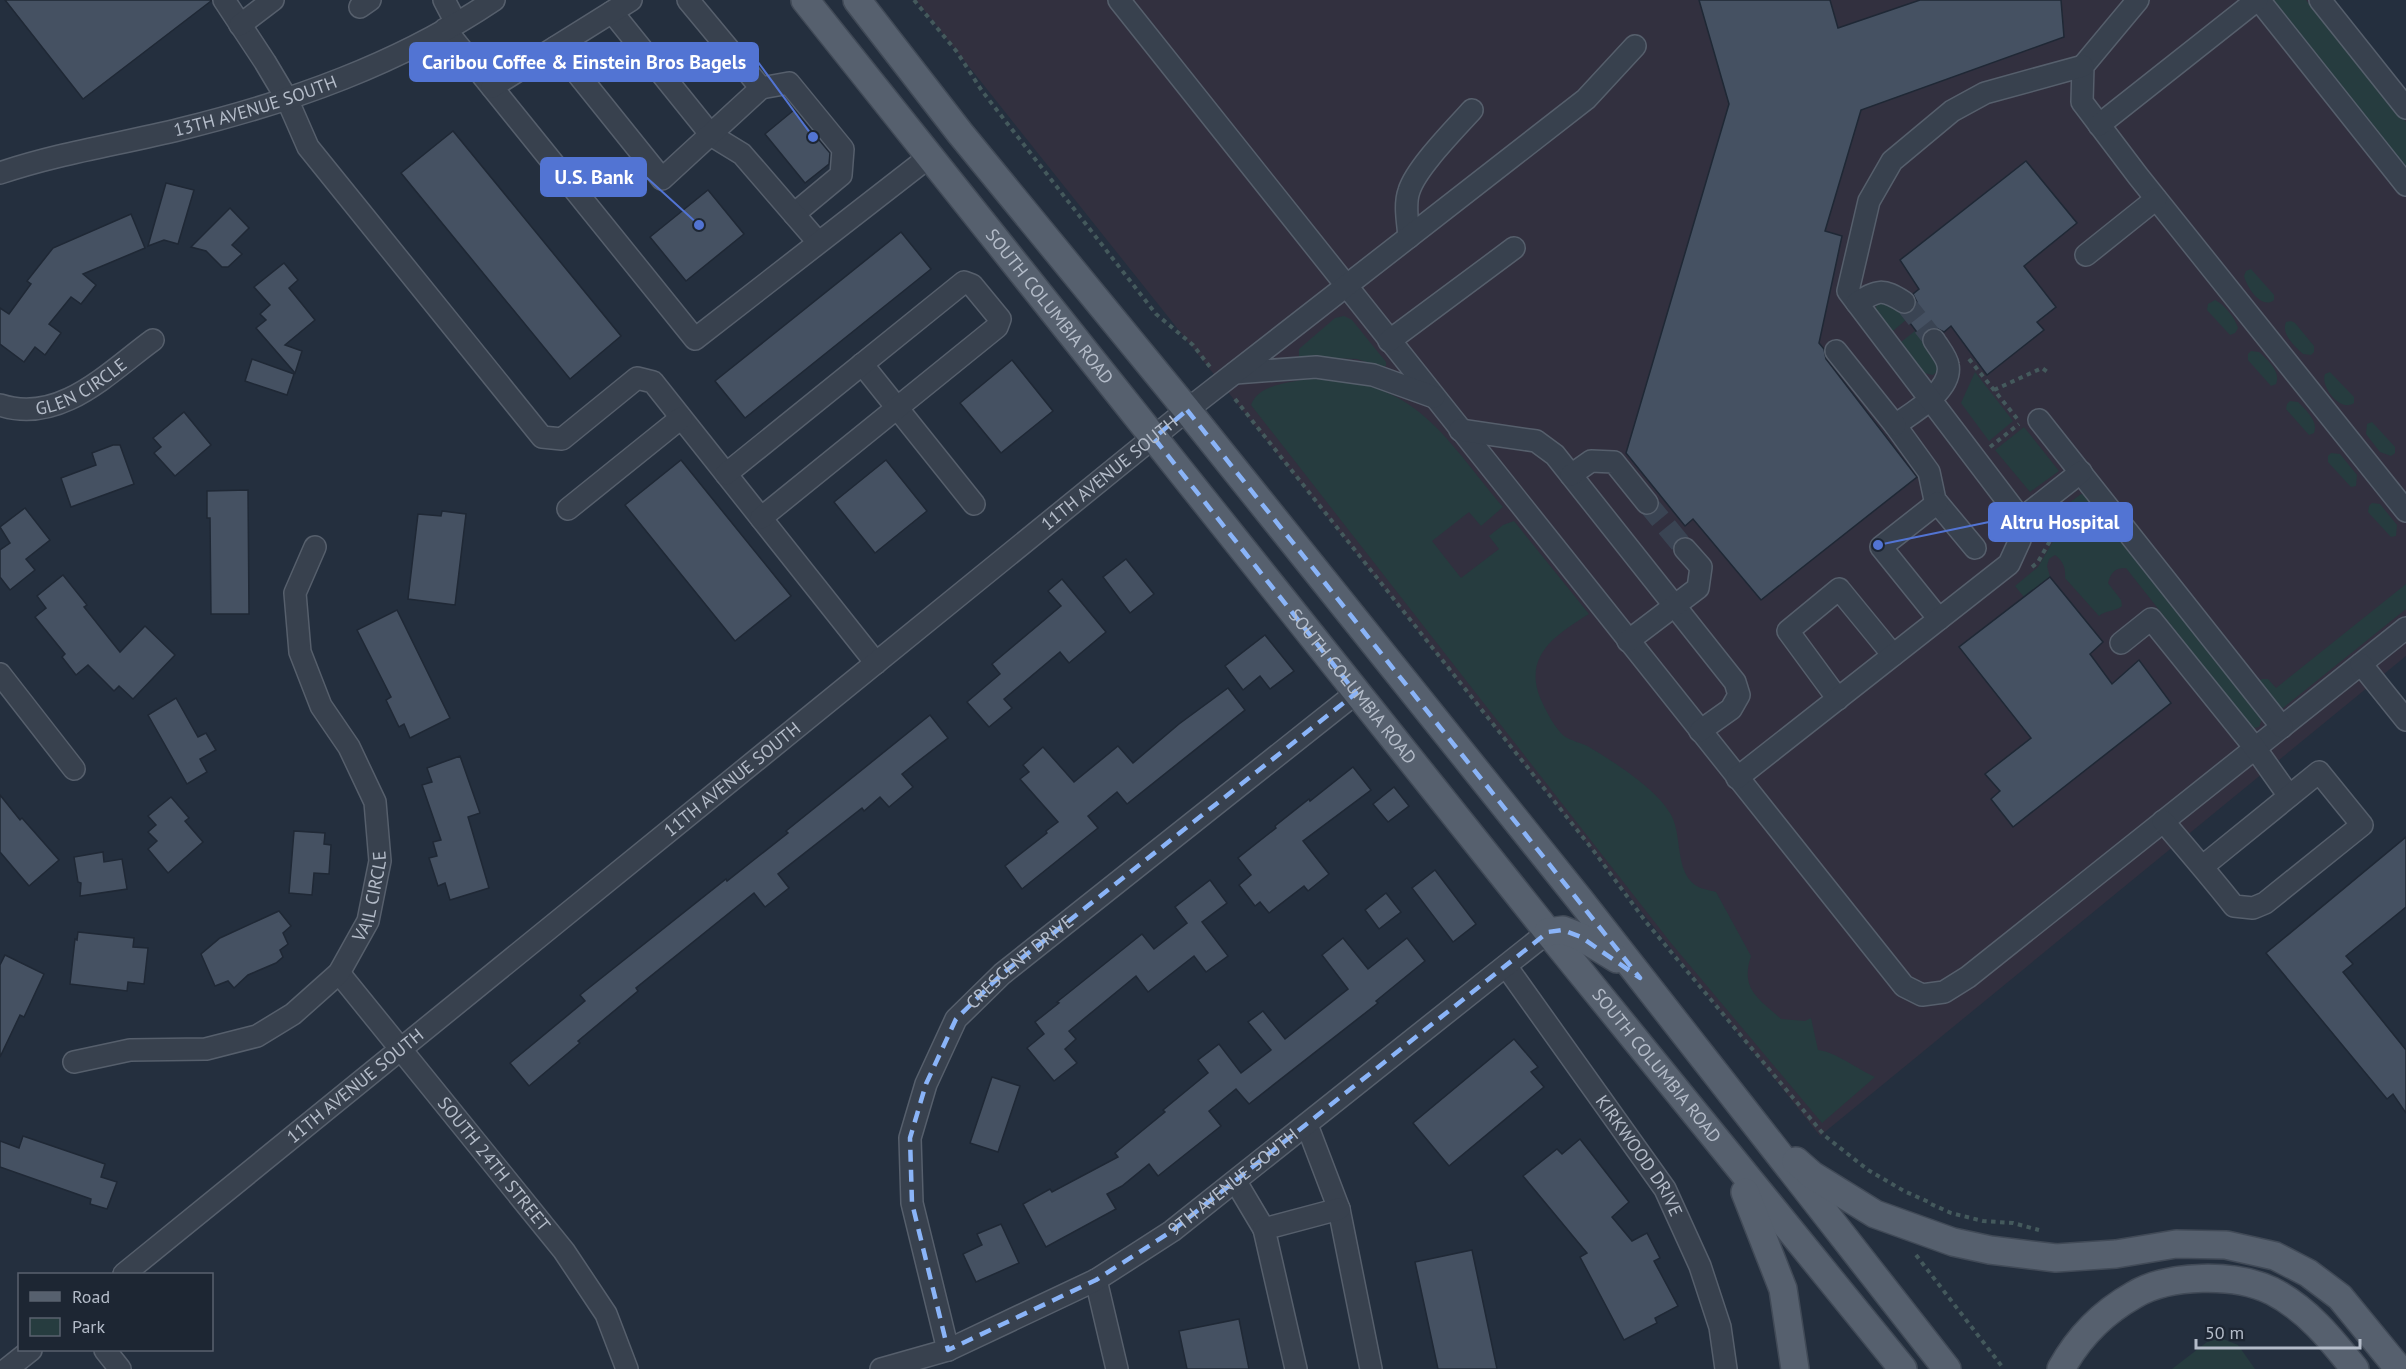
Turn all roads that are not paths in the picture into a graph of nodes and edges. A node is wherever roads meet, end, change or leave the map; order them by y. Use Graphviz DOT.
graph roads {
  1 [pos="224,0"];
  2 [pos="273,0"];
  3 [pos="444,0"];
  4 [pos="494,0"];
  5 [pos="631,0"];
  6 [pos="688,0"];
  7 [pos="805,0"];
  8 [pos="857,0"];
  9 [pos="1119,0"];
  10 [pos="2138,0"];
  11 [pos="2258,0"];
  12 [pos="2320,0"];
  13 [pos="612,12"];
  14 [pos="240,25"];
  15 [pos="451,26"];
  16 [pos="1635,46"];
  17 [pos="556,47"];
  18 [pos="2083,66"];
  19 [pos="492,87"];
  20 [pos="761,88"];
  21 [pos="287,99"];
  22 [pos="2406,108"];
  23 [pos="1472,110"];
  24 [pos="2100,125"];
  25 [pos="711,135"];
  26 [pos="929,156"];
  27 [pos="0,173"];
  28 [pos="2406,185"];
  29 [pos="2156,199"];
  30 [pos="794,214"];
  31 [pos="1409,237"];
  32 [pos="819,242"];
  33 [pos="1514,248"];
  34 [pos="2086,255"];
  35 [pos="1346,287"];
  36 [pos="1904,302"];
  37 [pos="1857,303"];
  38 [pos="153,340"];
  39 [pos="1934,340"];
  40 [pos="1389,341"];
  41 [pos="1836,351"];
  42 [pos="862,364"];
  43 [pos="1235,373"];
  44 [pos="1434,397"];
  45 [pos="1931,399"];
  46 [pos="0,405"];
  47 [pos="897,408"];
  48 [pos="1187,410"];
  49 [pos="681,418"];
  50 [pos="2030,421"];
  51 [pos="1894,425"];
  52 [pos="1460,430"];
  53 [pos="1154,438"];
  54 [pos="2081,472"];
  55 [pos="726,474"];
  56 [pos="1571,475"];
  57 [pos="1647,503"];
  58 [pos="1937,503"];
  59 [pos="974,504"];
  60 [pos="568,509"];
  61 [pos="2406,512"];
  62 [pos="761,518"];
  63 [pos="2021,519"];
  64 [pos="315,547"];
  65 [pos="1975,548"];
  66 [pos="1685,549"];
  67 [pos="1676,606"];
  68 [pos="1939,619"];
  69 [pos="2406,628"];
  70 [pos="1628,641"];
  71 [pos="2121,643"];
  72 [pos="1893,655"];
  73 [pos="876,663"];
  74 [pos="2361,664"];
  75 [pos="0,674"];
  76 [pos="1356,693"];
  77 [pos="1838,699"];
  78 [pos="2404,714"];
  79 [pos="2282,727"];
  80 [pos="1700,731"];
  81 [pos="2255,748"];
  82 [pos="74,769"];
  83 [pos="1737,778"];
  84 [pos="2289,796"];
  85 [pos="2163,821"];
  86 [pos="2202,867"];
  87 [pos="1548,932"];
  88 [pos="1506,966"];
  89 [pos="339,973"];
  90 [pos="1640,978"];
  91 [pos="402,1050"];
  92 [pos="74,1062"];
  93 [pos="1307,1125"];
  94 [pos="1760,1132"];
  95 [pos="1730,1158"];
  96 [pos="1236,1182"];
  97 [pos="1339,1209"];
  98 [pos="1264,1229"];
  99 [pos="125,1273"];
  100 [pos="1096,1280"];
  101 [pos="948,1350"];
  102 [pos="30,1351"];
  103 [pos="106,1351"];
  104 [pos="7,1369"];
  105 [pos="120,1369"];
  106 [pos="627,1369"];
  107 [pos="881,1369"];
  108 [pos="1117,1369"];
  109 [pos="1296,1369"];
  110 [pos="1371,1369"];
  111 [pos="1726,1369"];
  112 [pos="1795,1369"];
  113 [pos="1903,1369"];
  114 [pos="1947,1369"];
  115 [pos="2061,1369"];
  116 [pos="2355,1369"];
  117 [pos="2399,1369"];
  1 -- 14 [label="street"];
  2 -- 14 [label="street"];
  3 -- 15 [label="street"];
  4 -- 15 [label="street, 13TH AVENUE SOUTH"];
  5 -- 13 [label="street"];
  6 -- 20 [label="street"];
  7 -- 26 [label="main road, SOUTH COLUMBIA ROAD"];
  8 -- 48 [label="main road"];
  9 -- 35 [label="street"];
  10 -- 18 [label="street"];
  11 -- 24 [label="street"];
  11 -- 28 [label="street"];
  12 -- 22 [label="street"];
  13 -- 17 [label="street"];
  13 -- 25 [label="street"];
  14 -- 21 [label="street"];
  15 -- 19 [label="street"];
  15 -- 21 [label="street, 13TH AVENUE SOUTH"];
  16 -- 31 [label="street, 11TH AVENUE SOUTH"];
  17 -- 19 [label="street"];
  17 -- 25 [label="street"];
  18 -- 24 [label="street"];
  18 -- 37 [label="street"];
  19 -- 32 [label="street"];
  20 -- 25 [label="street"];
  20 -- 30 [label="street"];
  21 -- 27 [label="street, 13TH AVENUE SOUTH"];
  21 -- 49 [label="street"];
  23 -- 31 [label="street"];
  24 -- 29 [label="street"];
  25 -- 30 [label="street"];
  26 -- 32 [label="street"];
  26 -- 53 [label="main road, SOUTH COLUMBIA ROAD"];
  29 -- 34 [label="street"];
  29 -- 61 [label="street"];
  30 -- 32 [label="street"];
  31 -- 35 [label="street, 11TH AVENUE SOUTH"];
  33 -- 40 [label="street"];
  35 -- 40 [label="street"];
  35 -- 43 [label="street, 11TH AVENUE SOUTH"];
  36 -- 37 [label="street"];
  37 -- 45 [label="street"];
  38 -- 46 [label="street, GLEN CIRCLE"];
  39 -- 45 [label="street"];
  40 -- 44 [label="street"];
  41 -- 51 [label="street"];
  42 -- 47 [label="street"];
  42 -- 47 [label="street"];
  42 -- 55 [label="street"];
  43 -- 44 [label="street"];
  43 -- 48 [label="street, 11TH AVENUE SOUTH"];
  44 -- 52 [label="street"];
  45 -- 51 [label="street"];
  45 -- 63 [label="street"];
  47 -- 59 [label="street"];
  47 -- 62 [label="street"];
  48 -- 53 [label="street, 11TH AVENUE SOUTH"];
  48 -- 90 [label="main road"];
  49 -- 55 [label="street"];
  49 -- 60 [label="street"];
  50 -- 54 [label="street"];
  51 -- 58 [label="street"];
  52 -- 56 [label="street"];
  52 -- 70 [label="street"];
  53 -- 73 [label="street, 11TH AVENUE SOUTH"];
  53 -- 76 [label="main road, SOUTH COLUMBIA ROAD"];
  54 -- 63 [label="street"];
  54 -- 79 [label="street"];
  55 -- 62 [label="street"];
  56 -- 57 [label="street"];
  56 -- 67 [label="street"];
  58 -- 65 [label="street"];
  58 -- 68 [label="street"];
  62 -- 73 [label="street"];
  63 -- 68 [label="street"];
  64 -- 89 [label="street, VAIL CIRCLE"];
  66 -- 67 [label="street"];
  67 -- 70 [label="street"];
  67 -- 80 [label="street"];
  68 -- 72 [label="street"];
  69 -- 74 [label="street"];
  70 -- 80 [label="street"];
  71 -- 81 [label="street"];
  72 -- 77 [label="street"];
  72 -- 77 [label="street"];
  73 -- 91 [label="street, 11TH AVENUE SOUTH"];
  74 -- 78 [label="street"];
  74 -- 79 [label="street"];
  75 -- 82 [label="street"];
  76 -- 87 [label="main road, SOUTH COLUMBIA ROAD"];
  76 -- 101 [label="street, CRESCENT DRIVE"];
  77 -- 83 [label="street"];
  79 -- 81 [label="street"];
  80 -- 83 [label="street"];
  81 -- 84 [label="street"];
  81 -- 85 [label="street"];
  83 -- 85 [label="street"];
  84 -- 86 [label="street"];
  84 -- 86 [label="street"];
  85 -- 86 [label="street"];
  87 -- 88 [label="street, 9TH AVENUE SOUTH"];
  87 -- 90 [label="main road"];
  87 -- 95 [label="main road, SOUTH COLUMBIA ROAD"];
  88 -- 93 [label="street, 9TH AVENUE SOUTH"];
  88 -- 111 [label="street, KIRKWOOD DRIVE"];
  89 -- 91 [label="street, SOUTH 24TH STREET"];
  89 -- 92 [label="street, VAIL CIRCLE"];
  90 -- 94 [label="main road"];
  91 -- 99 [label="street, 11TH AVENUE SOUTH"];
  91 -- 106 [label="street, SOUTH 24TH STREET"];
  93 -- 96 [label="street, 9TH AVENUE SOUTH"];
  93 -- 97 [label="street"];
  94 -- 114 [label="main road"];
  94 -- 117 [label="main road"];
  95 -- 112 [label="main road"];
  95 -- 113 [label="main road, SOUTH COLUMBIA ROAD"];
  96 -- 98 [label="street"];
  96 -- 100 [label="street, 9TH AVENUE SOUTH"];
  97 -- 98 [label="street"];
  97 -- 110 [label="street"];
  98 -- 109 [label="street"];
  100 -- 101 [label="street, 9TH AVENUE SOUTH"];
  100 -- 108 [label="street"];
  101 -- 107 [label="street, 9TH AVENUE SOUTH"];
  102 -- 104 [label="street"];
  103 -- 105 [label="street"];
  115 -- 116 [label="main road"];
}
